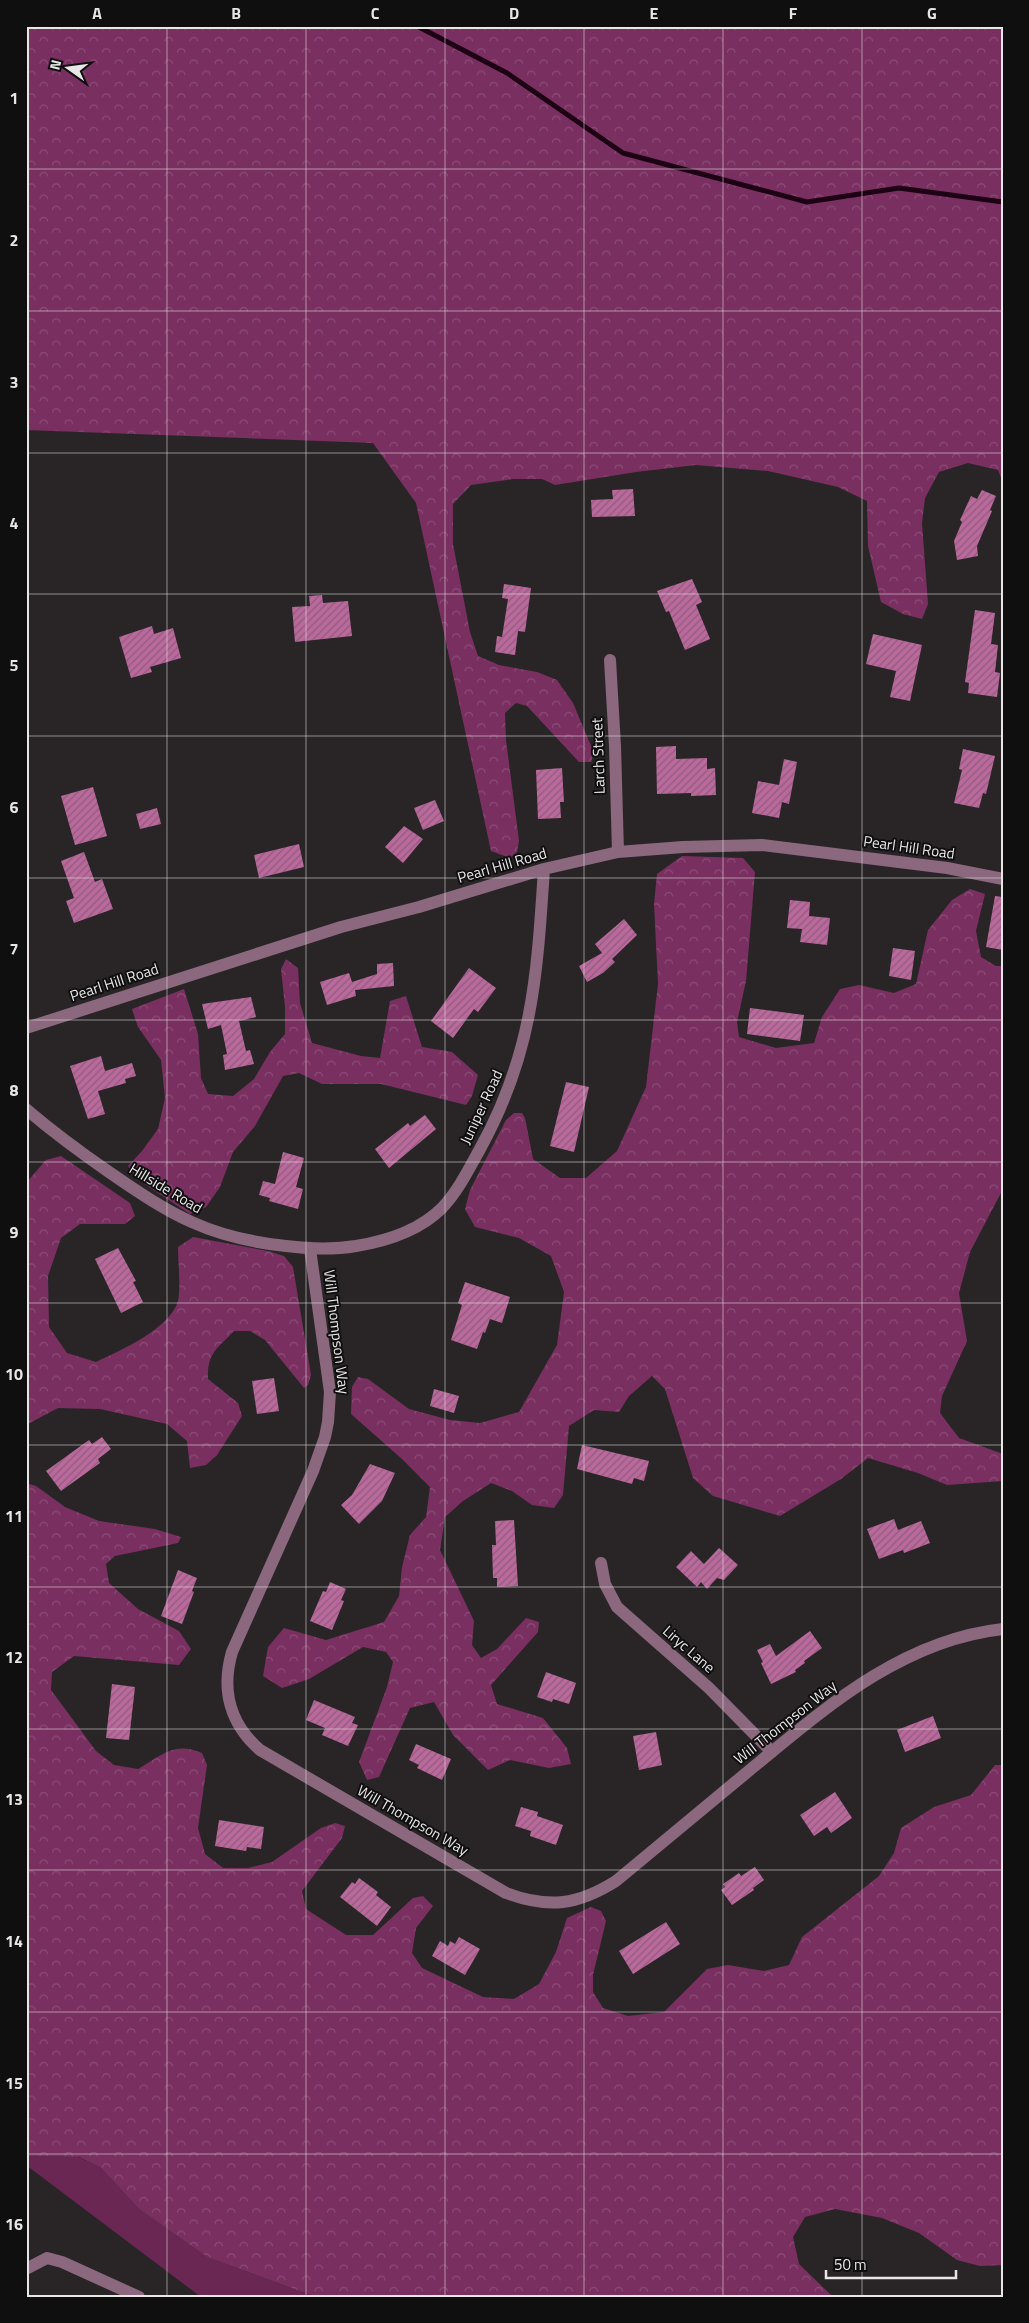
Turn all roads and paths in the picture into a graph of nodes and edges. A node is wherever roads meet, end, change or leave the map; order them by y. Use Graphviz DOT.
graph roads {
  1 [pos="610,660"];
  2 [pos="618,852"];
  3 [pos="544,869"];
  4 [pos="1003,879"];
  5 [pos="26,1028"];
  6 [pos="26,1109"];
  7 [pos="310,1248"];
  8 [pos="601,1563"];
  9 [pos="1003,1629"];
  10 [pos="772,1752"];
  11 [pos="26,2269"];
  12 [pos="139,2297"];
  1 -- 2 [label="street, Larch Street"];
  2 -- 3 [label="street, Pearl Hill Road"];
  2 -- 4 [label="street, Pearl Hill Road"];
  3 -- 5 [label="street, Pearl Hill Road"];
  3 -- 7 [label="street, Juniper Road"];
  6 -- 7 [label="street, Hillside Road"];
  7 -- 10 [label="street, Will Thompson Way"];
  8 -- 10 [label="street, Liryc Lane"];
  9 -- 10 [label="street, Will Thompson Way"];
  11 -- 12 [label="street"];
}
